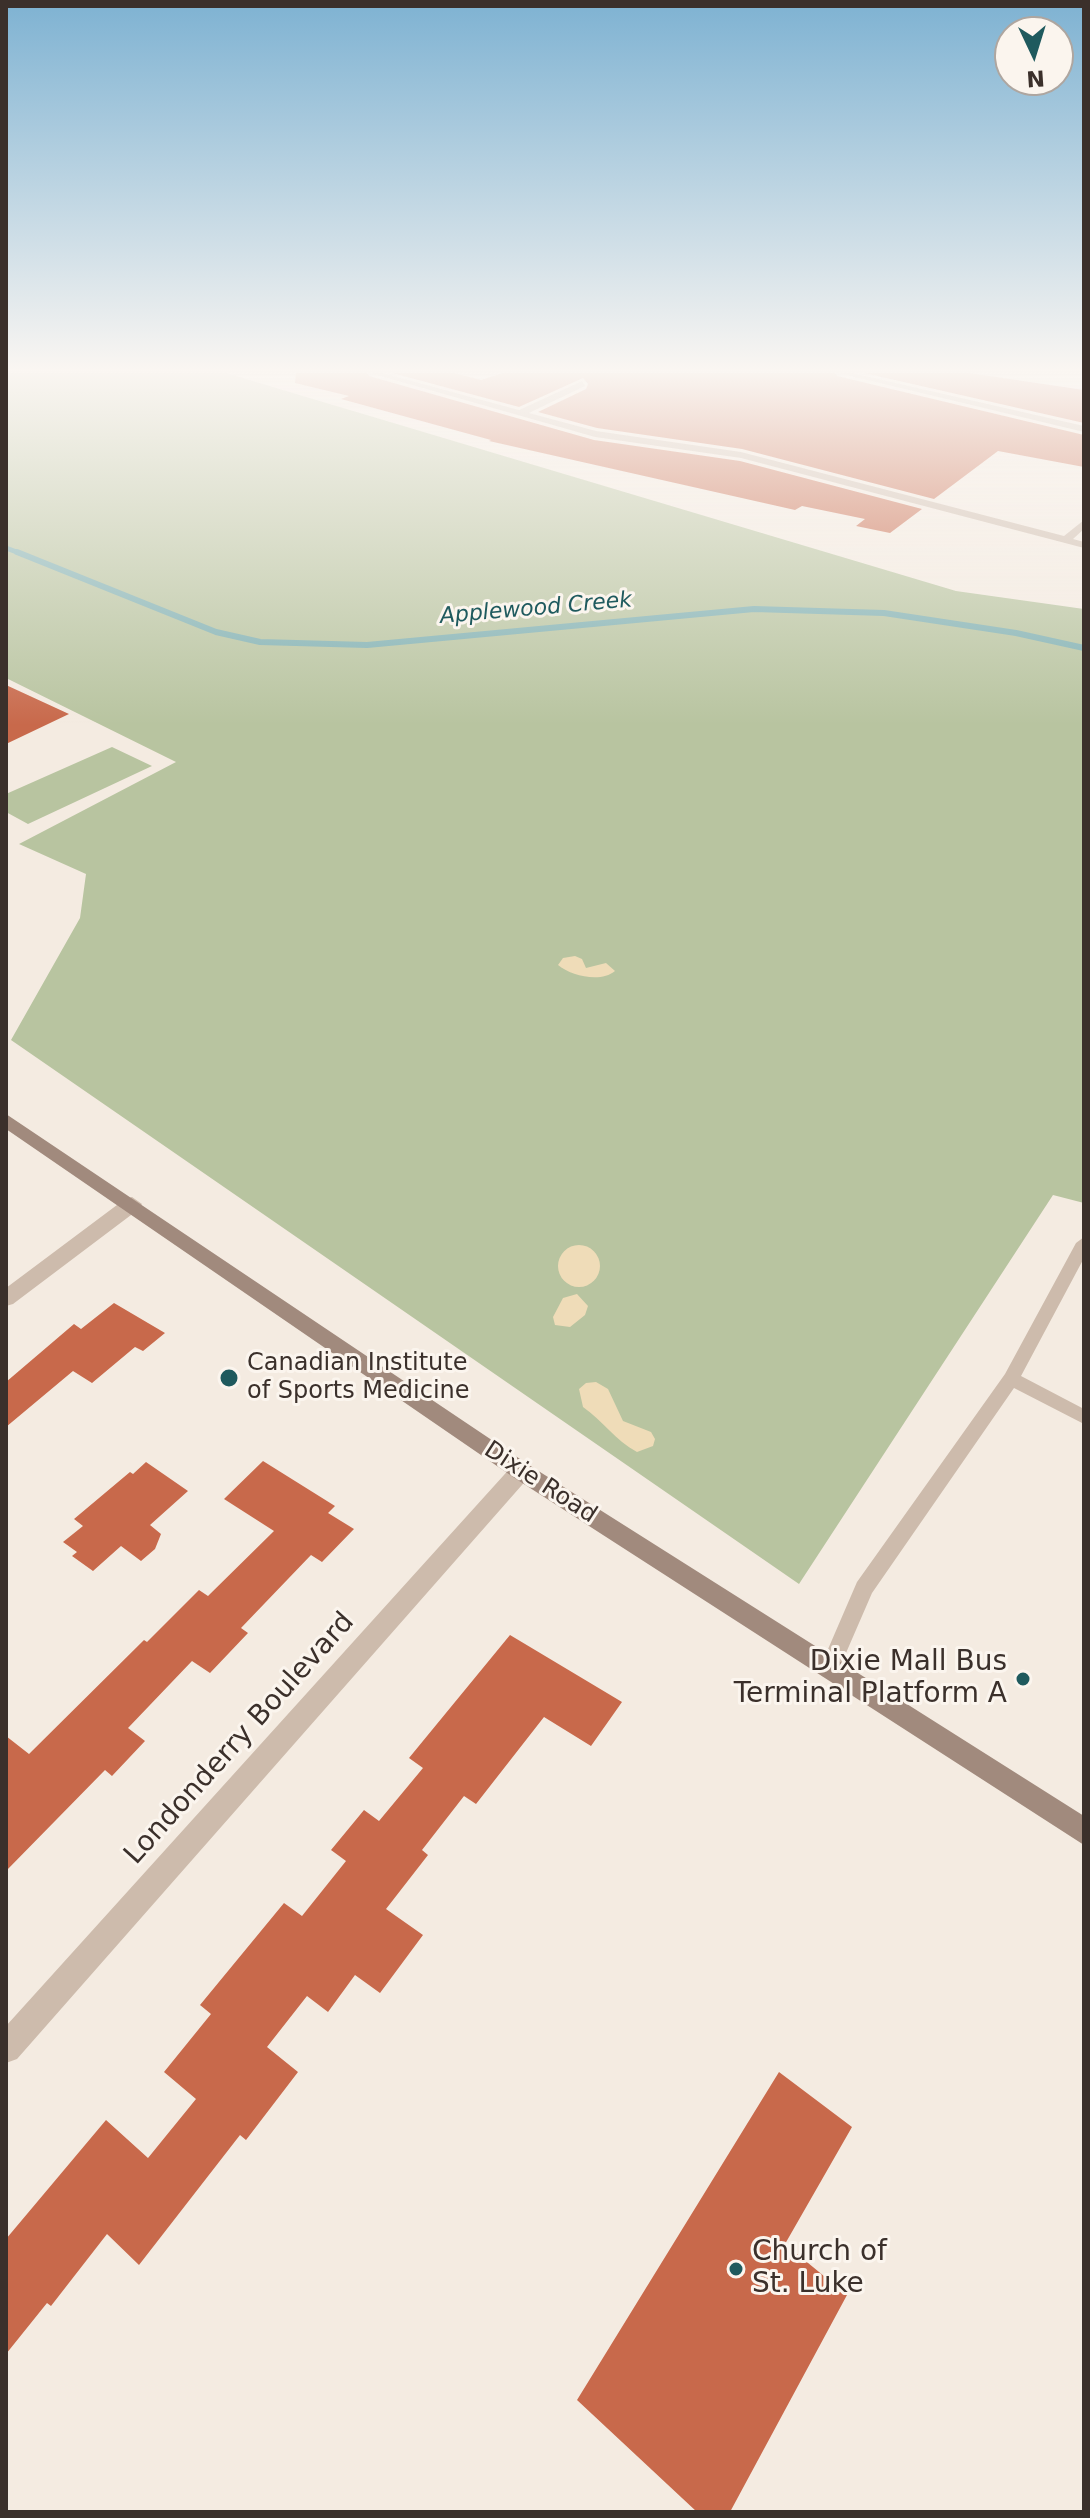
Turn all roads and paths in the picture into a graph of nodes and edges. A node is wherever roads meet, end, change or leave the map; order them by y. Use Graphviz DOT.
graph roads {
  1 [pos="875,491"];
  2 [pos="1084,523"];
  3 [pos="1065,541"];
  4 [pos="1084,545"];
  5 [pos="6,1120"];
  6 [pos="132,1204"];
  7 [pos="1084,1243"];
  8 [pos="6,1299"];
  9 [pos="1011,1379"];
  10 [pos="1084,1417"];
  11 [pos="521,1471"];
  12 [pos="829,1670"];
  13 [pos="1084,1832"];
  14 [pos="6,2048"];
  1 -- 3 [label="street"];
  2 -- 3 [label="street"];
  3 -- 4 [label="street"];
  5 -- 6 [label="main road, Dixie Road"];
  6 -- 8 [label="street"];
  6 -- 11 [label="main road, Dixie Road"];
  7 -- 9 [label="lane"];
  9 -- 10 [label="lane"];
  9 -- 12 [label="lane"];
  11 -- 12 [label="main road, Dixie Road"];
  11 -- 14 [label="street, Londonderry Boulevard"];
  12 -- 13 [label="main road, Dixie Road"];
}
